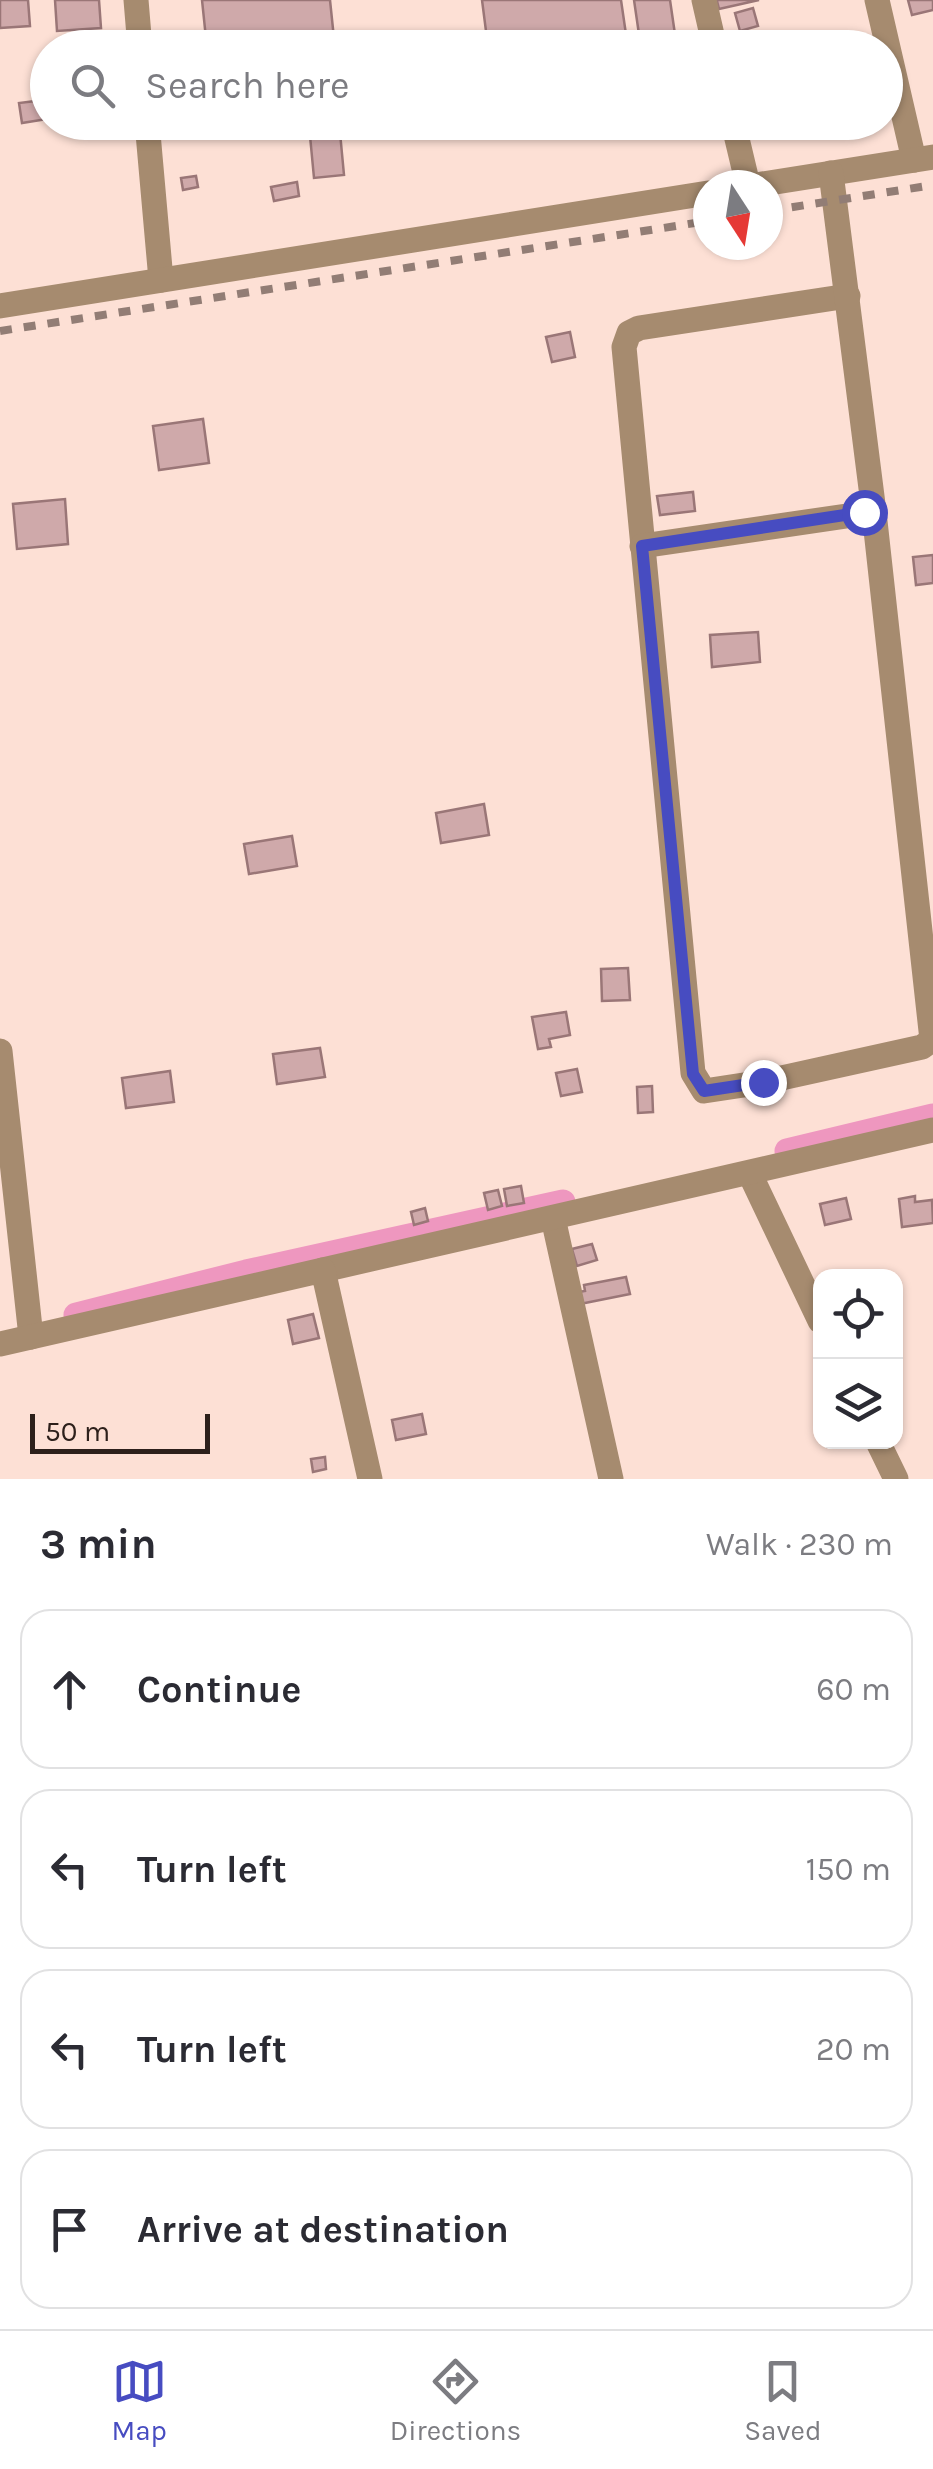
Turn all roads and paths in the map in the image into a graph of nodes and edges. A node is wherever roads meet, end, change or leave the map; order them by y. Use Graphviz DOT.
graph roads {
  1 [pos="136,0"];
  2 [pos="704,0"];
  3 [pos="877,0"];
  4 [pos="138,30"];
  5 [pos="711,30"];
  6 [pos="886,30"];
  7 [pos="903,89"];
  8 [pos="148,140"];
  9 [pos="738,140"];
  10 [pos="923,158"];
  11 [pos="747,170"];
  12 [pos="830,173"];
  13 [pos="783,180"];
  14 [pos="693,195"];
  15 [pos="161,280"];
  16 [pos="848,296"];
  17 [pos="0,306"];
  18 [pos="874,512"];
  19 [pos="642,546"];
  20 [pos="0,1052"];
  21 [pos="933,1130"];
  22 [pos="750,1174"];
  23 [pos="553,1218"];
  24 [pos="323,1270"];
  25 [pos="813,1306"];
  26 [pos="31,1326"];
  27 [pos="0,1344"];
  28 [pos="881,1449"];
  29 [pos="370,1479"];
  30 [pos="611,1479"];
  31 [pos="896,1479"];
  1 -- 4 [label="street"];
  2 -- 5 [label="street"];
  3 -- 6 [label="street"];
  7 -- 10 [label="street"];
  8 -- 15 [label="street"];
  9 -- 11 [label="street"];
  10 -- 12 [label="street"];
  12 -- 13 [label="street"];
  12 -- 16 [label="street"];
  14 -- 15 [label="street"];
  15 -- 17 [label="street"];
  16 -- 18 [label="street"];
  16 -- 19 [label="street"];
  18 -- 19 [label="street"];
  18 -- 19 [label="street"];
  20 -- 26 [label="street"];
  21 -- 22 [label="street"];
  22 -- 23 [label="street"];
  22 -- 25 [label="street"];
  23 -- 24 [label="street"];
  23 -- 30 [label="street"];
  24 -- 26 [label="street"];
  24 -- 29 [label="street"];
  26 -- 27 [label="street"];
  28 -- 31 [label="street"];
}
